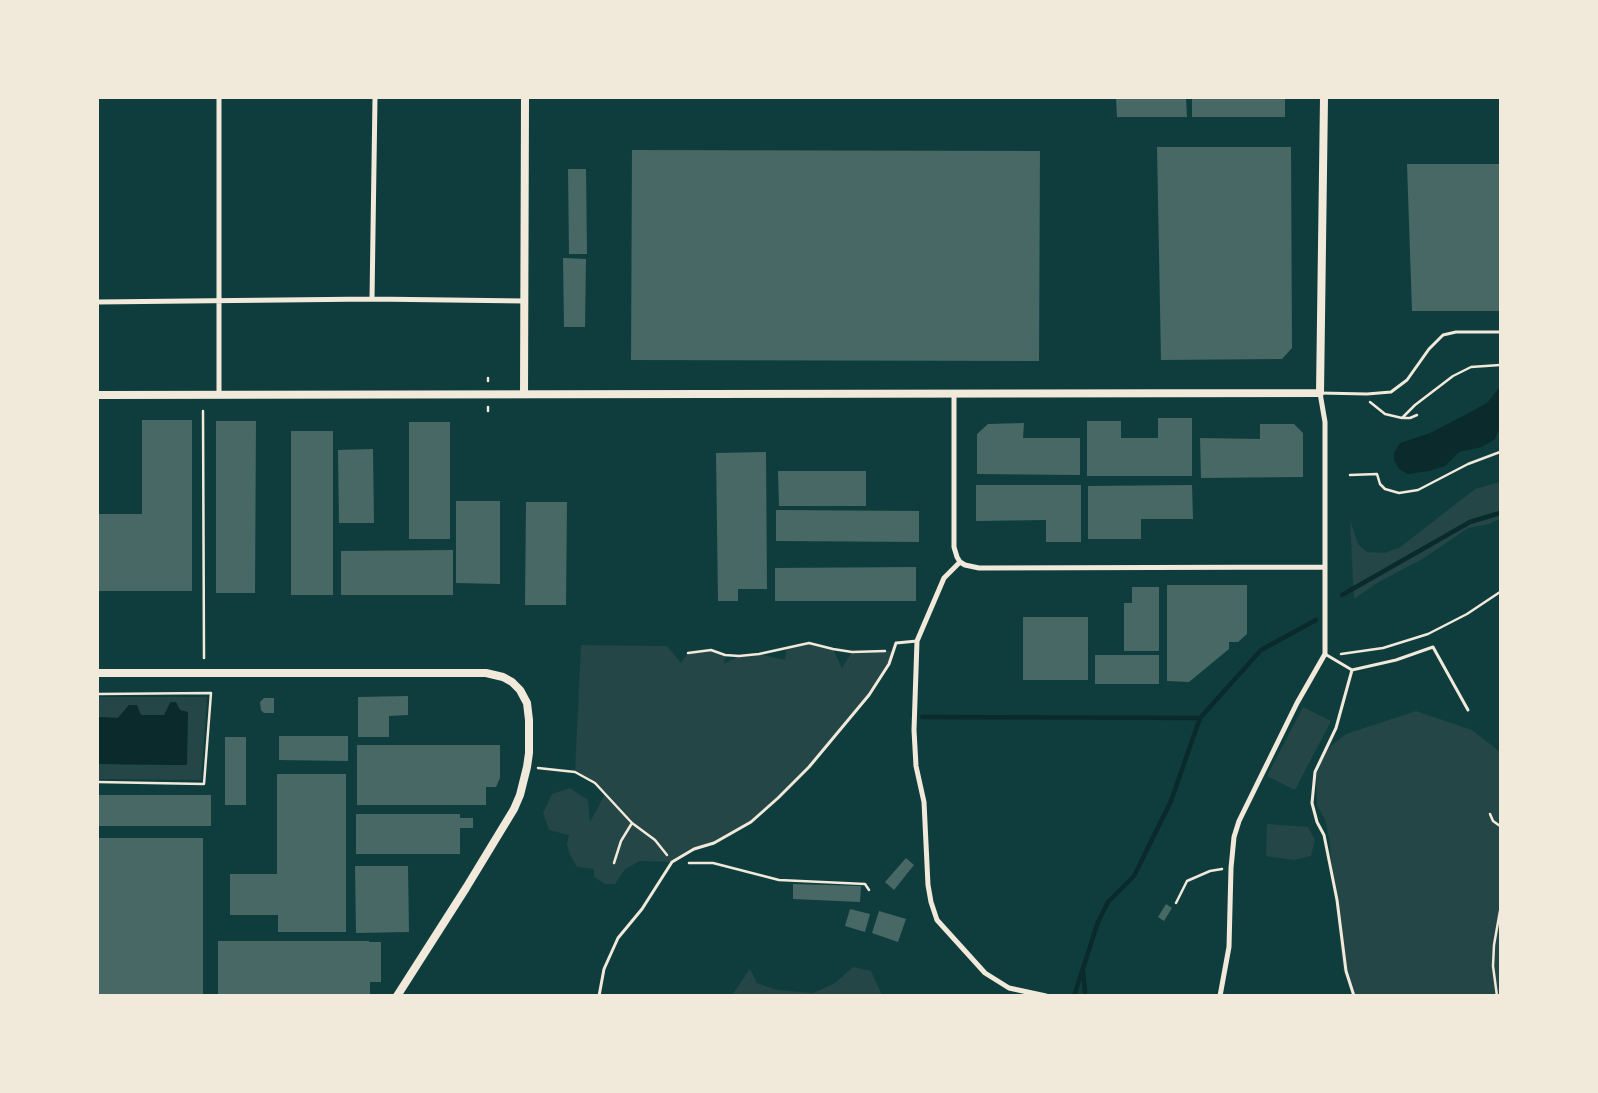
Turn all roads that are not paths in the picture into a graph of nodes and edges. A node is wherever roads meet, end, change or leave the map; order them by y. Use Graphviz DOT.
graph roads {
  1 [pos="219,98"];
  2 [pos="375,98"];
  3 [pos="525,98"];
  4 [pos="1324,98"];
  5 [pos="372,299"];
  6 [pos="525,301"];
  7 [pos="98,302"];
  8 [pos="219,302"];
  9 [pos="1500,332"];
  10 [pos="1320,393"];
  11 [pos="524,394"];
  12 [pos="954,394"];
  13 [pos="98,395"];
  14 [pos="219,395"];
  15 [pos="960,562"];
  16 [pos="1325,568"];
  17 [pos="917,641"];
  18 [pos="1325,654"];
  19 [pos="1352,670"];
  20 [pos="98,673"];
  21 [pos="1468,710"];
  22 [pos="397,996"];
  23 [pos="599,996"];
  24 [pos="1046,996"];
  25 [pos="1220,996"];
  26 [pos="1354,996"];
  1 -- 8 [label="street"];
  2 -- 5 [label="street"];
  3 -- 6 [label="street"];
  4 -- 10 [label="street"];
  5 -- 6 [label="street"];
  5 -- 8 [label="street"];
  6 -- 11 [label="street"];
  7 -- 8 [label="street"];
  8 -- 14 [label="street"];
  9 -- 10 [label="lane"];
  10 -- 12 [label="street"];
  10 -- 16 [label="street"];
  11 -- 12 [label="street"];
  11 -- 14 [label="street"];
  12 -- 15 [label="street"];
  13 -- 14 [label="street"];
  15 -- 16 [label="street"];
  15 -- 17 [label="street"];
  16 -- 18 [label="street"];
  17 -- 23 [label="lane"];
  17 -- 24 [label="street"];
  18 -- 19 [label="lane"];
  18 -- 25 [label="street"];
  19 -- 21 [label="lane"];
  19 -- 26 [label="lane"];
  20 -- 22 [label="street"];
}
